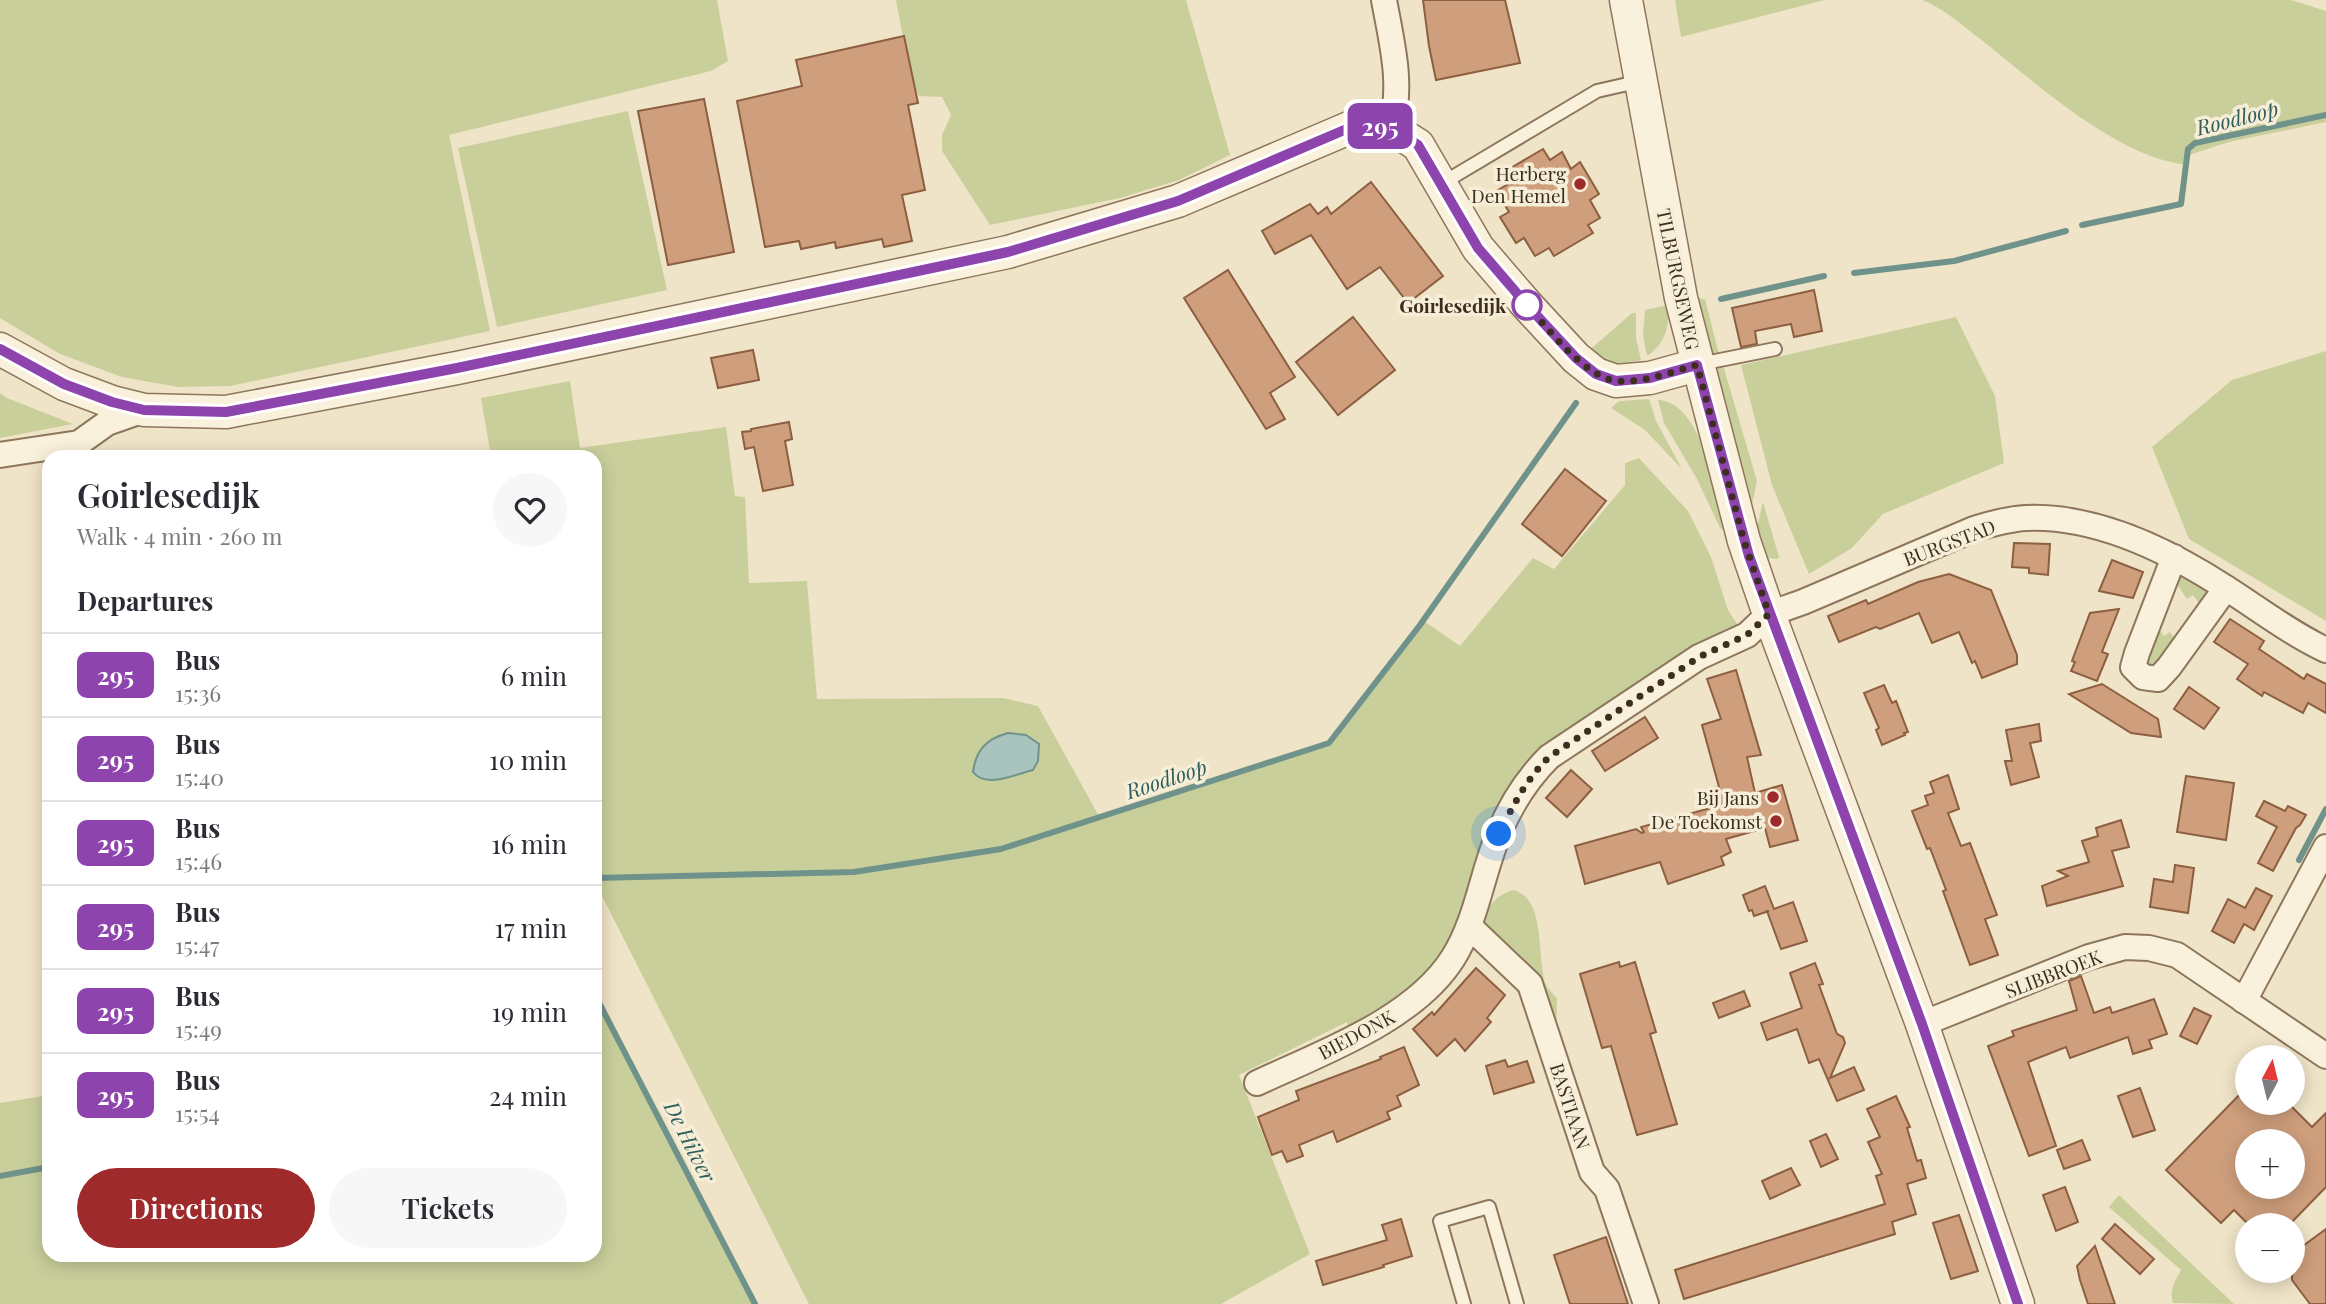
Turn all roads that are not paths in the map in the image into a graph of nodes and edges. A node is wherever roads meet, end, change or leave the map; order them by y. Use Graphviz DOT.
graph roads {
  1 [pos="1384,0"];
  2 [pos="1626,0"];
  3 [pos="1641,81"];
  4 [pos="1391,128"];
  5 [pos="1441,184"];
  6 [pos="0,349"];
  7 [pos="1775,349"];
  8 [pos="1697,365"];
  9 [pos="144,410"];
  10 [pos="0,455"];
  11 [pos="2174,557"];
  12 [pos="2226,588"];
  13 [pos="1769,614"];
  14 [pos="2326,650"];
  15 [pos="2326,847"];
  16 [pos="1469,926"];
  17 [pos="2244,1001"];
  18 [pos="1922,1024"];
  19 [pos="2326,1056"];
  20 [pos="1257,1083"];
  21 [pos="1464,1304"];
  22 [pos="1517,1304"];
  23 [pos="1646,1304"];
  24 [pos="2018,1304"];
  1 -- 4 [label="street"];
  2 -- 3 [label="street, TILBURGSEWEG"];
  3 -- 5 [label="lane"];
  3 -- 8 [label="street, TILBURGSEWEG"];
  4 -- 5 [label="street"];
  4 -- 9 [label="street"];
  5 -- 8 [label="street"];
  6 -- 9 [label="street"];
  7 -- 8 [label="lane"];
  8 -- 13 [label="street, TILBURGSEWEG"];
  9 -- 10 [label="street"];
  11 -- 12 [label="street, BURGSTAD"];
  11 -- 12 [label="street"];
  11 -- 13 [label="street, BURGSTAD"];
  12 -- 14 [label="street, BURGSTAD"];
  13 -- 16 [label="street, BIEDONK"];
  13 -- 18 [label="street, TILBURGSEWEG"];
  15 -- 17 [label="street"];
  16 -- 20 [label="street, BIEDONK"];
  16 -- 23 [label="street, BASTIAAN"];
  17 -- 18 [label="street, SLIBBROEK"];
  17 -- 19 [label="street, SLIBBROEK"];
  18 -- 24 [label="street, TILBURGSEWEG"];
  21 -- 22 [label="lane"];
}
